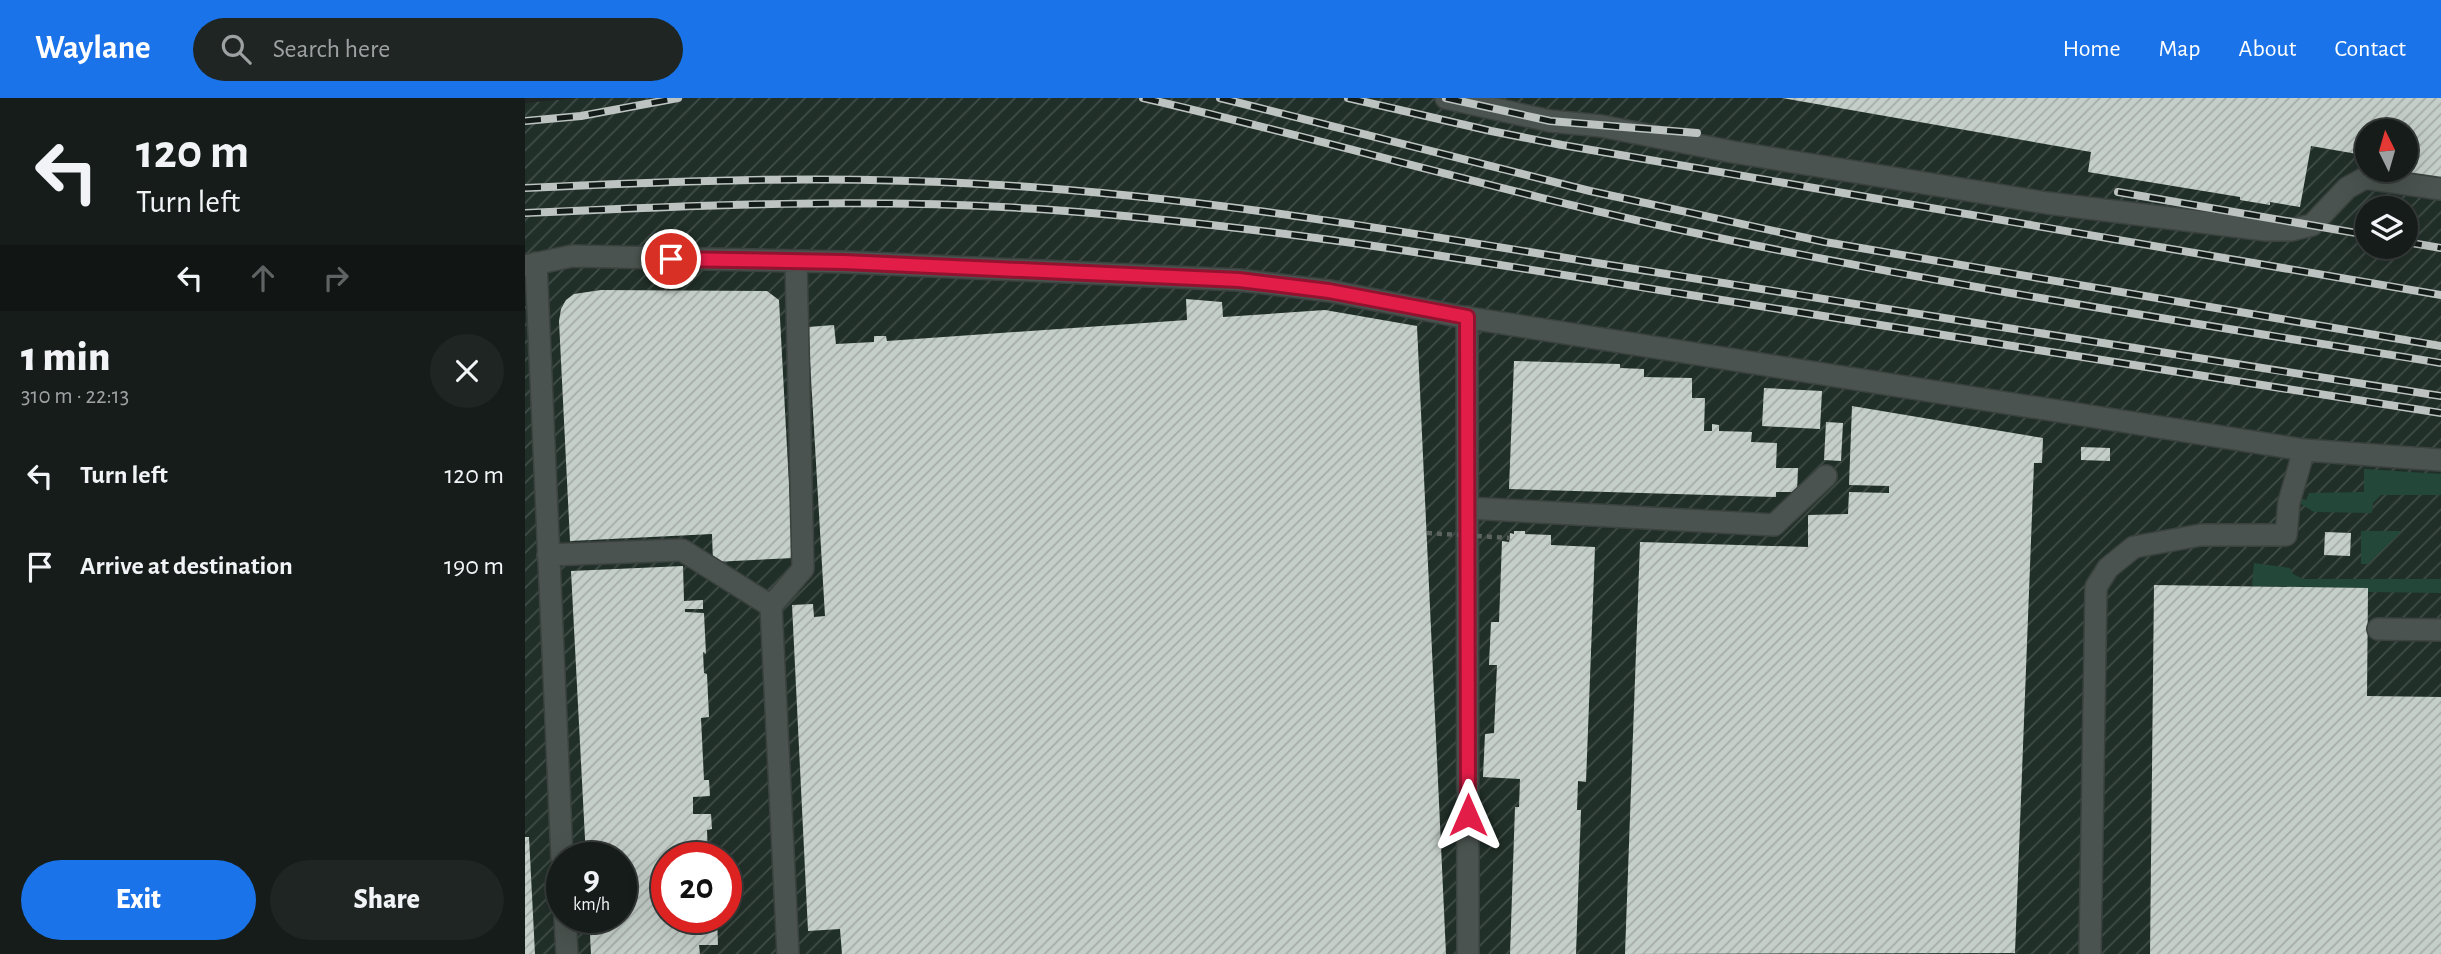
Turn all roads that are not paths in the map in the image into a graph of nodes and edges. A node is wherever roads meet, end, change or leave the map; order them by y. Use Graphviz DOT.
graph roads {
  1 [pos="1446,98"];
  2 [pos="2441,189"];
  3 [pos="796,261"];
  4 [pos="530,264"];
  5 [pos="1467,317"];
  6 [pos="2304,450"];
  7 [pos="2441,460"];
  8 [pos="1826,476"];
  9 [pos="1468,509"];
  10 [pos="548,555"];
  11 [pos="771,606"];
  12 [pos="2378,629"];
  13 [pos="2441,630"];
  14 [pos="561,842"];
  15 [pos="566,933"];
  16 [pos="567,954"];
  17 [pos="787,954"];
  18 [pos="1468,954"];
  19 [pos="2090,954"];
  1 -- 2 [label="lane"];
  3 -- 4 [label="lane"];
  3 -- 5 [label="lane"];
  3 -- 11 [label="lane"];
  4 -- 10 [label="lane"];
  5 -- 6 [label="lane"];
  5 -- 9 [label="lane"];
  6 -- 7 [label="lane"];
  6 -- 19 [label="lane"];
  8 -- 9 [label="lane"];
  9 -- 18 [label="lane"];
  10 -- 11 [label="lane"];
  10 -- 14 [label="lane"];
  11 -- 17 [label="lane"];
  12 -- 13 [label="lane"];
  15 -- 16 [label="lane"];
}
